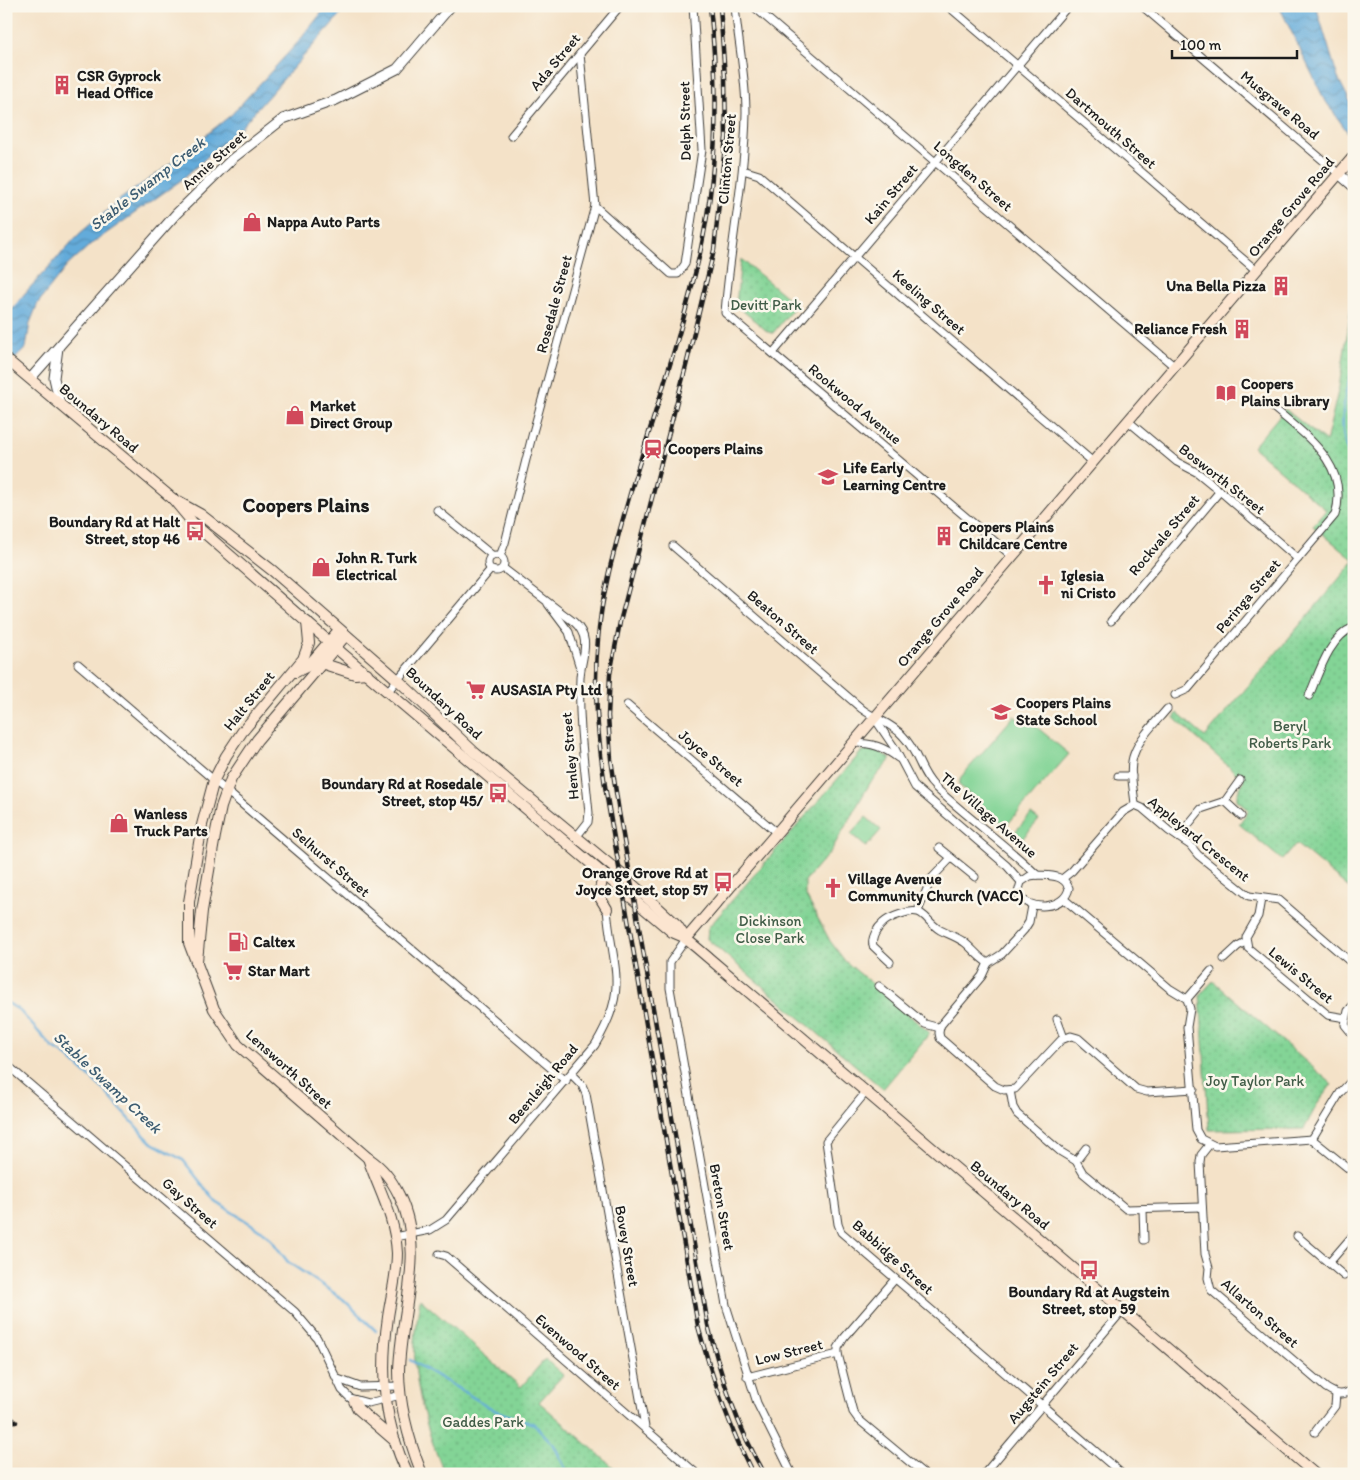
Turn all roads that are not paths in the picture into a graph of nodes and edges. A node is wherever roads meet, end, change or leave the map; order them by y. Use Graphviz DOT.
graph roads {
  1 [pos="451,6"];
  2 [pos="620,6"];
  3 [pos="693,6"];
  4 [pos="735,6"];
  5 [pos="753,6"];
  6 [pos="948,6"];
  7 [pos="1068,6"];
  8 [pos="1142,6"];
  9 [pos="580,54"];
  10 [pos="1018,66"];
  11 [pos="511,136"];
  12 [pos="1354,156"];
  13 [pos="936,162"];
  14 [pos="743,170"];
  15 [pos="1339,174"];
  16 [pos="1354,187"];
  17 [pos="595,206"];
  18 [pos="855,257"];
  19 [pos="1257,271"];
  20 [pos="725,313"];
  21 [pos="58,348"];
  22 [pos="773,353"];
  23 [pos="6,359"];
  24 [pos="1175,366"];
  25 [pos="30,379"];
  26 [pos="60,404"];
  27 [pos="1269,404"];
  28 [pos="1128,421"];
  29 [pos="1094,462"];
  30 [pos="1220,491"];
  31 [pos="173,499"];
  32 [pos="437,510"];
  33 [pos="673,546"];
  34 [pos="496,556"];
  35 [pos="1012,556"];
  36 [pos="1298,559"];
  37 [pos="503,568"];
  38 [pos="491,569"];
  39 [pos="548,604"];
  40 [pos="1111,621"];
  41 [pos="307,622"];
  42 [pos="1354,626"];
  43 [pos="342,633"];
  44 [pos="332,644"];
  45 [pos="321,663"];
  46 [pos="78,664"];
  47 [pos="581,670"];
  48 [pos="367,673"];
  49 [pos="290,674"];
  50 [pos="398,680"];
  51 [pos="388,691"];
  52 [pos="1175,696"];
  53 [pos="1309,696"];
  54 [pos="627,705"];
  55 [pos="1167,709"];
  56 [pos="875,719"];
  57 [pos="854,743"];
  58 [pos="898,758"];
  59 [pos="1118,776"];
  60 [pos="1132,776"];
  61 [pos="214,780"];
  62 [pos="1240,780"];
  63 [pos="226,791"];
  64 [pos="1225,801"];
  65 [pos="1135,805"];
  66 [pos="1241,816"];
  67 [pos="777,833"];
  68 [pos="577,836"];
  69 [pos="1178,837"];
  70 [pos="939,848"];
  71 [pos="951,858"];
  72 [pos="603,874"];
  73 [pos="1037,875"];
  74 [pos="975,877"];
  75 [pos="1062,879"];
  76 [pos="1021,882"];
  77 [pos="1064,899"];
  78 [pos="1261,899"];
  79 [pos="1032,906"];
  80 [pos="607,909"];
  81 [pos="918,911"];
  82 [pos="686,939"];
  83 [pos="1246,942"];
  84 [pos="1224,959"];
  85 [pos="197,961"];
  86 [pos="890,962"];
  87 [pos="988,963"];
  88 [pos="1354,965"];
  89 [pos="1211,971"];
  90 [pos="879,986"];
  91 [pos="1187,999"];
  92 [pos="1354,1004"];
  93 [pos="1346,1018"];
  94 [pos="1057,1019"];
  95 [pos="940,1028"];
  96 [pos="1354,1036"];
  97 [pos="1064,1038"];
  98 [pos="6,1064"];
  99 [pos="572,1074"];
  100 [pos="1354,1078"];
  101 [pos="566,1081"];
  102 [pos="1194,1089"];
  103 [pos="1010,1090"];
  104 [pos="866,1092"];
  105 [pos="1312,1138"];
  106 [pos="1209,1145"];
  107 [pos="1086,1148"];
  108 [pos="368,1158"];
  109 [pos="1076,1161"];
  110 [pos="1354,1173"];
  111 [pos="1202,1207"];
  112 [pos="1143,1210"];
  113 [pos="1354,1234"];
  114 [pos="411,1235"];
  115 [pos="1297,1236"];
  116 [pos="395,1237"];
  117 [pos="1144,1240"];
  118 [pos="439,1254"];
  119 [pos="1330,1263"];
  120 [pos="1344,1276"];
  121 [pos="895,1279"];
  122 [pos="1123,1310"];
  123 [pos="838,1354"];
  124 [pos="747,1377"];
  125 [pos="338,1379"];
  126 [pos="384,1387"];
  127 [pos="1354,1388"];
  128 [pos="400,1390"];
  129 [pos="1336,1394"];
  130 [pos="384,1399"];
  131 [pos="354,1401"];
  132 [pos="1042,1405"];
  133 [pos="645,1427"];
  134 [pos="1315,1432"];
  135 [pos="395,1442"];
  136 [pos="408,1474"];
  137 [pos="422,1474"];
  138 [pos="697,1474"];
  139 [pos="792,1474"];
  140 [pos="924,1474"];
  141 [pos="984,1474"];
  142 [pos="1122,1474"];
  143 [pos="1315,1474"];
  1 -- 21 [label="street, Annie Street"];
  2 -- 9 [label="street, Ada Street"];
  3 -- 17 [label="street, Delph Street"];
  4 -- 14 [label="street, Clinton Street"];
  5 -- 13 [label="street, Longden Street"];
  6 -- 10 [label="street, Dartmouth Street"];
  7 -- 10 [label="street, Kain Street"];
  8 -- 15 [label="street, Musgrave Road"];
  9 -- 11 [label="street, Ada Street"];
  9 -- 17 [label="street, Rosedale Street"];
  10 -- 13 [label="street, Kain Street"];
  10 -- 19 [label="street, Dartmouth Street"];
  12 -- 15 [label="main road, Orange Grove Road"];
  13 -- 18 [label="street, Kain Street"];
  13 -- 24 [label="street, Longden Street"];
  14 -- 18 [label="street, Keeling Street"];
  14 -- 20 [label="street, Clinton Street"];
  15 -- 16 [label="street, Musgrave Road"];
  15 -- 19 [label="main road, Orange Grove Road"];
  17 -- 34 [label="street, Rosedale Street"];
  18 -- 22 [label="street, Kain Street"];
  18 -- 29 [label="street, Keeling Street"];
  19 -- 24 [label="main road, Orange Grove Road"];
  20 -- 22 [label="street, Rookwood Avenue"];
  21 -- 25 [label="street, Annie Street"];
  21 -- 26 [label="street"];
  22 -- 35 [label="street, Rookwood Avenue"];
  23 -- 25 [label="main road, Boundary Road"];
  24 -- 28 [label="main road, Orange Grove Road"];
  25 -- 26 [label="main road, Boundary Road"];
  26 -- 31 [label="main road, Boundary Road"];
  27 -- 36 [label="street, Peringa Street"];
  28 -- 29 [label="main road, Orange Grove Road"];
  28 -- 30 [label="street, Bosworth Street"];
  29 -- 35 [label="main road, Orange Grove Road"];
  30 -- 36 [label="street, Bosworth Street"];
  30 -- 40 [label="street, Rockvale Street"];
  31 -- 41 [label="main road, Boundary Road"];
  31 -- 43 [label="main road, Boundary Road"];
  32 -- 34 [label="street"];
  33 -- 56 [label="street, Beaton Street"];
  34 -- 37 [label="street"];
  34 -- 38 [label="street"];
  35 -- 56 [label="main road, Orange Grove Road"];
  36 -- 52 [label="street, Peringa Street"];
  37 -- 38 [label="street"];
  37 -- 39 [label="street, Henley Street"];
  38 -- 50 [label="street"];
  39 -- 47 [label="street, Henley Street"];
  39 -- 47 [label="street, Henley Street"];
  41 -- 44 [label="main road, Boundary Road"];
  41 -- 49 [label="main road"];
  42 -- 53 [label="street"];
  43 -- 44 [label="main road, Halt Street"];
  43 -- 50 [label="main road, Boundary Road"];
  44 -- 45 [label="main road, Halt Street"];
  44 -- 48 [label="main road, Boundary Road"];
  44 -- 49 [label="main road, Halt Street"];
  45 -- 48 [label="main road"];
  45 -- 63 [label="main road, Halt Street"];
  46 -- 61 [label="street, Selhurst Street"];
  47 -- 68 [label="street, Henley Street"];
  48 -- 51 [label="main road, Boundary Road"];
  49 -- 61 [label="main road, Halt Street"];
  50 -- 51 [label="street"];
  50 -- 68 [label="main road, Boundary Road"];
  51 -- 72 [label="main road, Boundary Road"];
  54 -- 67 [label="street, Joyce Street"];
  55 -- 60 [label="street"];
  56 -- 57 [label="main road, Orange Grove Road"];
  56 -- 58 [label="street, The Village Avenue"];
  56 -- 73 [label="street, The Village Avenue"];
  57 -- 58 [label="street"];
  57 -- 67 [label="main road, Orange Grove Road"];
  58 -- 76 [label="street, The Village Avenue"];
  59 -- 60 [label="street"];
  60 -- 65 [label="street"];
  61 -- 63 [label="street, Selhurst Street"];
  61 -- 85 [label="main road, Lensworth Street"];
  62 -- 64 [label="street"];
  63 -- 85 [label="main road, Lensworth Street"];
  63 -- 101 [label="street, Selhurst Street"];
  64 -- 66 [label="street"];
  64 -- 69 [label="street"];
  65 -- 69 [label="street, Appleyard Crescent"];
  65 -- 75 [label="street, Appleyard Crescent"];
  67 -- 82 [label="main road, Orange Grove Road"];
  68 -- 82 [label="main road, Boundary Road"];
  69 -- 78 [label="street, Appleyard Crescent"];
  70 -- 71 [label="street"];
  71 -- 74 [label="street"];
  71 -- 81 [label="street"];
  72 -- 80 [label="main road"];
  72 -- 82 [label="main road, Boundary Road"];
  73 -- 75 [label="street, The Village Avenue"];
  73 -- 76 [label="street, The Village Avenue"];
  75 -- 77 [label="street"];
  76 -- 79 [label="street, The Village Avenue"];
  77 -- 79 [label="street"];
  77 -- 91 [label="street"];
  78 -- 83 [label="street"];
  78 -- 88 [label="street, Appleyard Crescent"];
  79 -- 87 [label="street"];
  80 -- 99 [label="street, Beenleigh Road"];
  81 -- 86 [label="street"];
  81 -- 87 [label="street"];
  82 -- 104 [label="main road, Boundary Road"];
  82 -- 124 [label="street, Breton Street"];
  83 -- 84 [label="street"];
  83 -- 93 [label="street, Lewis Street"];
  85 -- 108 [label="main road, Lensworth Street"];
  87 -- 95 [label="street"];
  89 -- 91 [label="street"];
  90 -- 95 [label="street"];
  91 -- 102 [label="street"];
  92 -- 93 [label="street"];
  93 -- 96 [label="street"];
  94 -- 97 [label="street"];
  95 -- 103 [label="street"];
  97 -- 102 [label="street"];
  97 -- 103 [label="street"];
  98 -- 125 [label="street, Gay Street"];
  99 -- 101 [label="street, Beenleigh Road"];
  99 -- 133 [label="street, Bovey Street"];
  100 -- 105 [label="street"];
  101 -- 114 [label="street, Beenleigh Road"];
  102 -- 106 [label="street"];
  103 -- 109 [label="street"];
  104 -- 121 [label="street, Babbidge Street"];
  104 -- 122 [label="main road, Boundary Road"];
  105 -- 106 [label="street"];
  105 -- 110 [label="street"];
  106 -- 111 [label="street, Allarton Street"];
  107 -- 109 [label="street"];
  108 -- 114 [label="main road, Lensworth Street"];
  108 -- 116 [label="main road, Lensworth Street"];
  109 -- 112 [label="street"];
  111 -- 112 [label="street"];
  111 -- 129 [label="street, Allarton Street"];
  112 -- 117 [label="street"];
  113 -- 119 [label="street"];
  114 -- 116 [label="street, Beenleigh Road"];
  114 -- 128 [label="main road"];
  115 -- 119 [label="street"];
  116 -- 126 [label="main road"];
  118 -- 133 [label="street, Evenwood Street"];
  119 -- 120 [label="street"];
  121 -- 123 [label="street"];
  121 -- 132 [label="street, Babbidge Street"];
  122 -- 132 [label="street, Augstein Street"];
  122 -- 143 [label="main road, Boundary Road"];
  123 -- 124 [label="street, Low Street"];
  123 -- 140 [label="street"];
  124 -- 139 [label="street, Breton Street"];
  125 -- 126 [label="street"];
  125 -- 131 [label="street, Gay Street"];
  126 -- 128 [label="street"];
  126 -- 130 [label="main road"];
  127 -- 129 [label="street"];
  128 -- 130 [label="street"];
  128 -- 137 [label="main road"];
  129 -- 134 [label="street"];
  130 -- 131 [label="street"];
  130 -- 135 [label="main road"];
  131 -- 135 [label="main road"];
  132 -- 141 [label="street, Augstein Street"];
  132 -- 142 [label="street, Babbidge Street"];
  133 -- 138 [label="street, Evenwood Street"];
  135 -- 136 [label="main road"];
}
